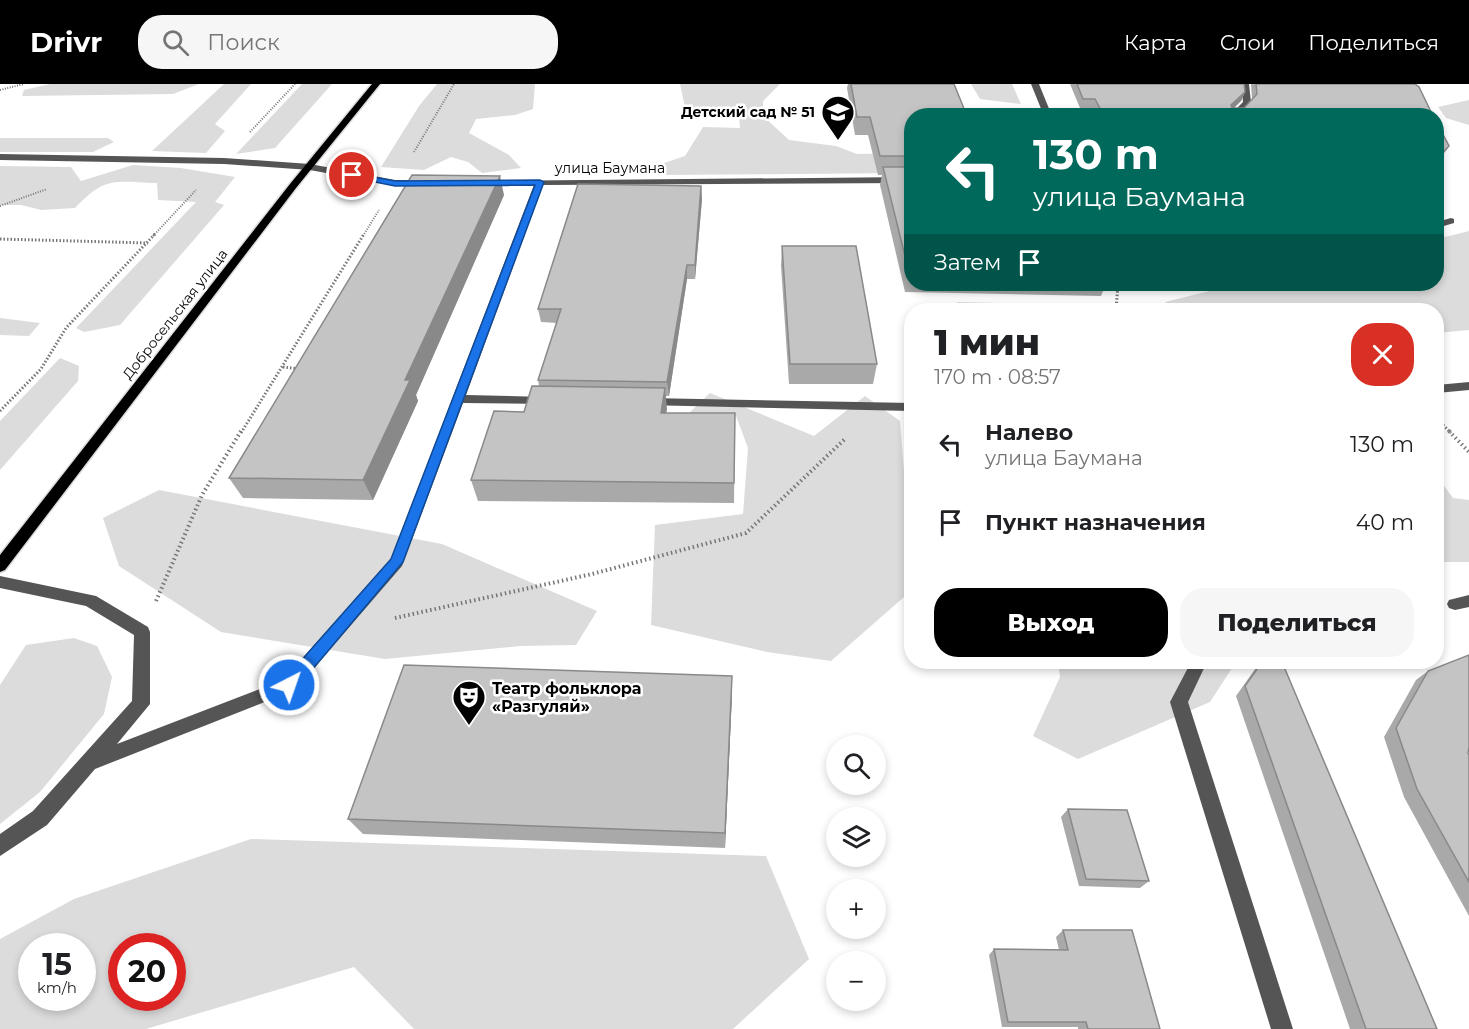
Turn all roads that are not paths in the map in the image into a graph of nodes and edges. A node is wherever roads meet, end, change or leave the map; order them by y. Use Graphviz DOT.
graph roads {
  1 [pos="376,84"];
  2 [pos="1035,84"];
  3 [pos="1245,84"];
  4 [pos="1045,108"];
  5 [pos="1241,108"];
  6 [pos="0,157"];
  7 [pos="310,167"];
  8 [pos="904,180"];
  9 [pos="540,182"];
  10 [pos="440,183"];
  11 [pos="473,183"];
  12 [pos="1451,221"];
  13 [pos="1444,223"];
  14 [pos="1469,386"];
  15 [pos="1444,388"];
  16 [pos="458,399"];
  17 [pos="554,401"];
  18 [pos="637,402"];
  19 [pos="904,407"];
  20 [pos="0,566"];
  21 [pos="0,582"];
  22 [pos="1196,669"];
  23 [pos="89,763"];
  24 [pos="0,846"];
  25 [pos="1282,1029"];
  1 -- 7 [label="main road, Добросельская улица"];
  2 -- 4 [label="street"];
  3 -- 5 [label="street"];
  6 -- 7 [label="street"];
  7 -- 10 [label="street"];
  7 -- 20 [label="main road, Добросельская улица"];
  8 -- 9 [label="street, улица Баумана"];
  9 -- 11 [label="street, улица Баумана"];
  9 -- 16 [label="street"];
  12 -- 13 [label="street"];
  14 -- 15 [label="street"];
  16 -- 17 [label="street"];
  16 -- 23 [label="street"];
  18 -- 19 [label="street"];
  21 -- 23 [label="street"];
  22 -- 25 [label="street"];
  23 -- 24 [label="street"];
}
